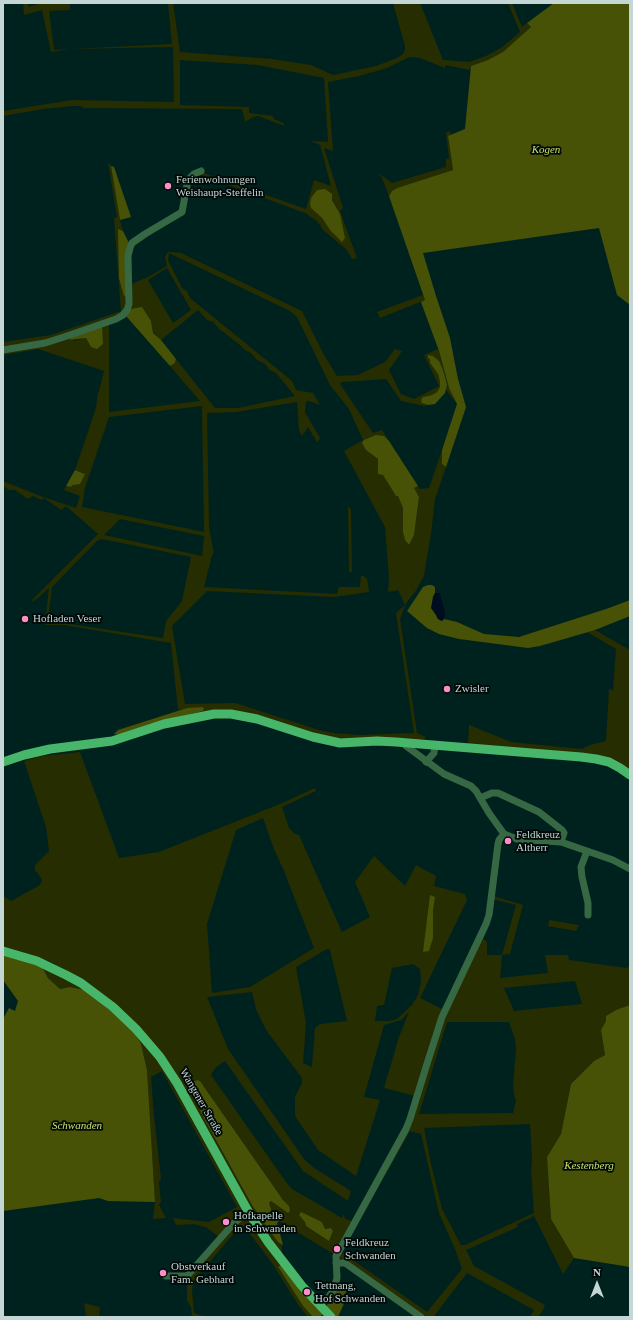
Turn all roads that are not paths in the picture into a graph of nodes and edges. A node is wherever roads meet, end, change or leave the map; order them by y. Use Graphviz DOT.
graph roads {
  1 [pos="201,171"];
  2 [pos="3,350"];
  3 [pos="405,743"];
  4 [pos="435,745"];
  5 [pos="3,762"];
  6 [pos="426,762"];
  7 [pos="630,774"];
  8 [pos="480,798"];
  9 [pos="504,834"];
  10 [pos="561,842"];
  11 [pos="587,851"];
  12 [pos="630,868"];
  13 [pos="588,915"];
  14 [pos="3,951"];
  15 [pos="249,1213"];
  16 [pos="336,1263"];
  17 [pos="166,1276"];
  18 [pos="319,1305"];
  19 [pos="331,1317"];
  20 [pos="421,1317"];
  1 -- 2 [label="street"];
  3 -- 4 [label="main road"];
  3 -- 5 [label="main road"];
  3 -- 6 [label="street"];
  4 -- 6 [label="street"];
  4 -- 7 [label="main road"];
  6 -- 8 [label="street"];
  8 -- 9 [label="street"];
  8 -- 10 [label="street"];
  9 -- 10 [label="street"];
  9 -- 16 [label="street"];
  10 -- 11 [label="street"];
  11 -- 12 [label="street"];
  11 -- 13 [label="street"];
  14 -- 15 [label="main road, Wangener Straße"];
  15 -- 17 [label="street"];
  15 -- 18 [label="main road, Wangener Straße"];
  16 -- 18 [label="street"];
  16 -- 20 [label="street"];
  18 -- 19 [label="main road, Wangener Straße"];
}
